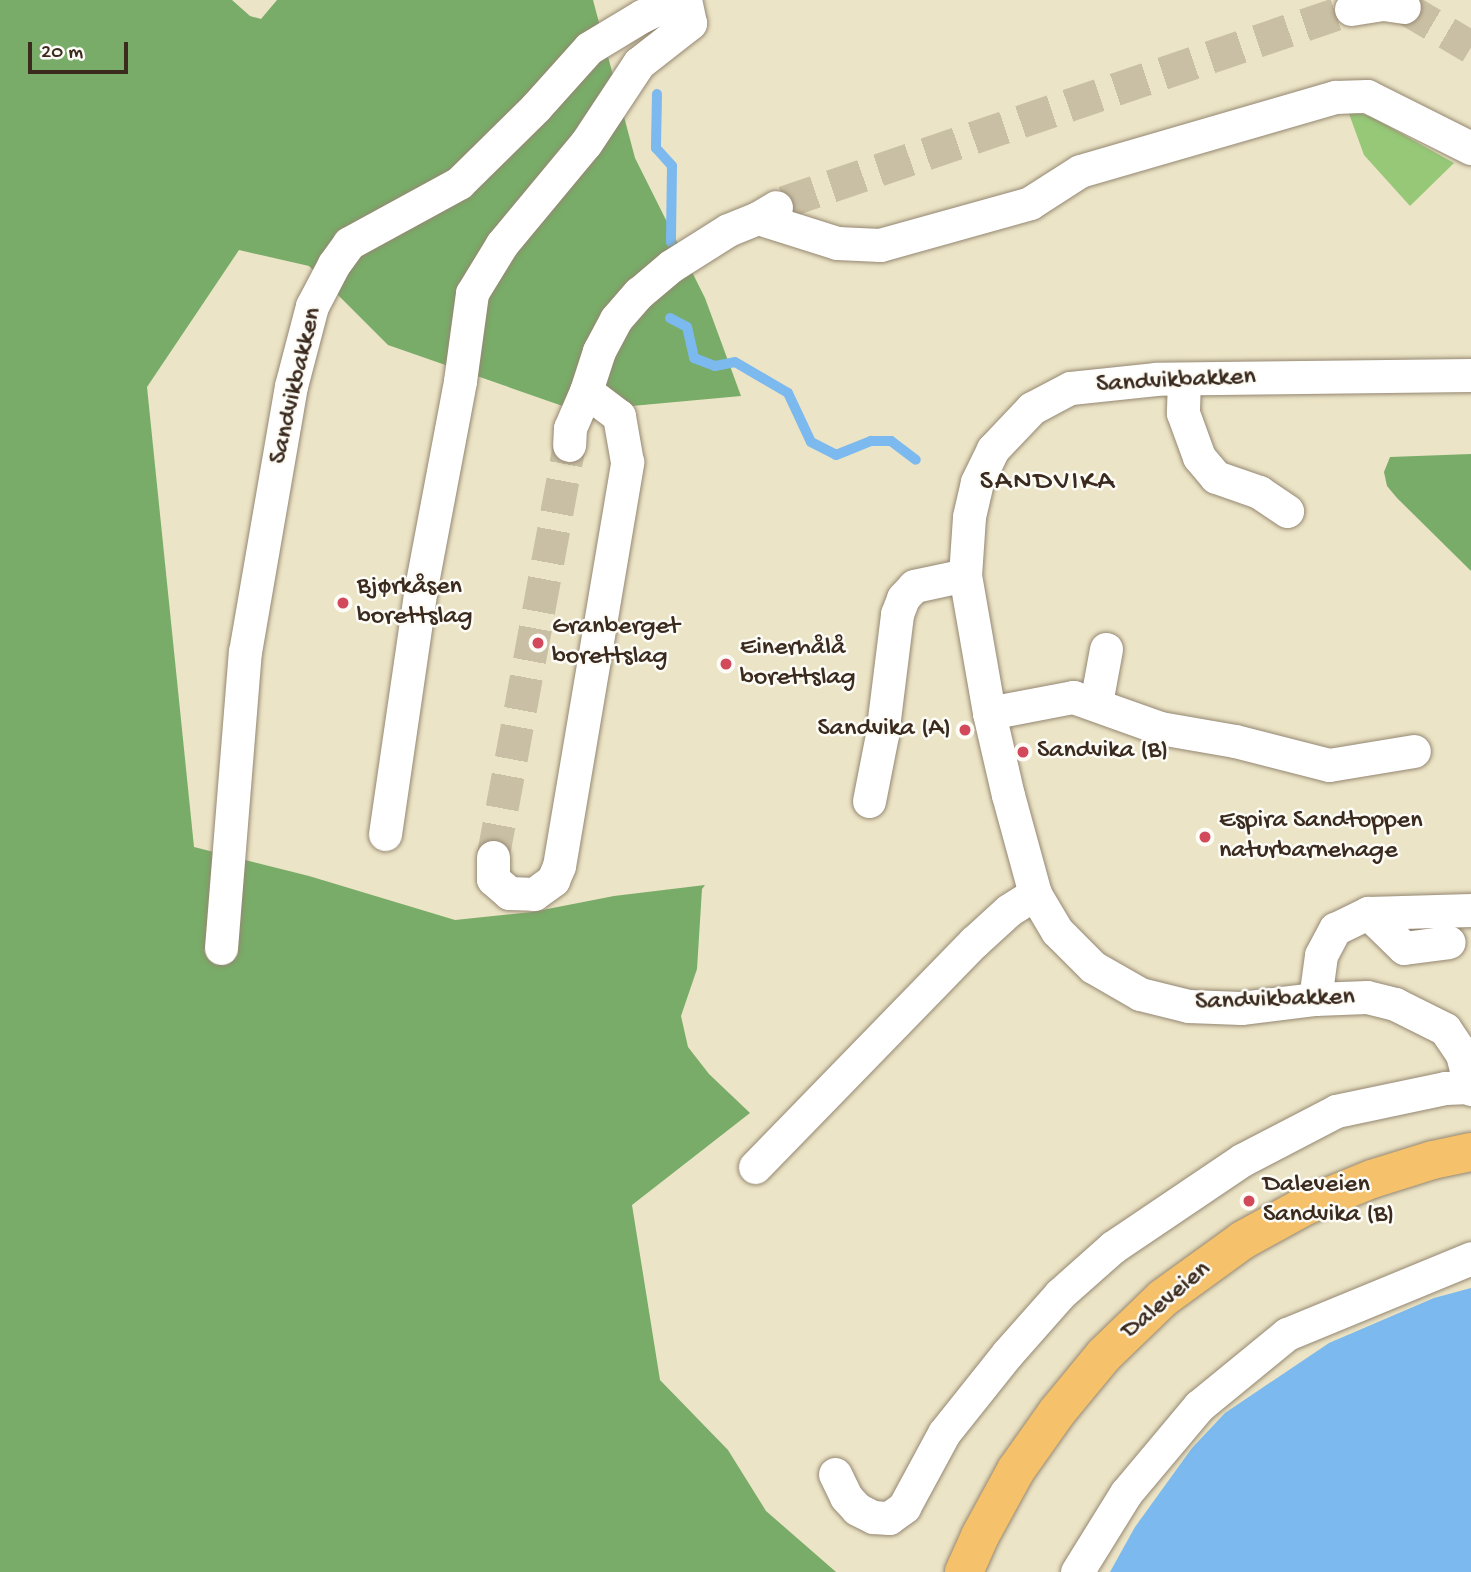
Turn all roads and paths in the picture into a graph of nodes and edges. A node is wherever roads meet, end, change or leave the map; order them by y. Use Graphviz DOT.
graph roads {
  1 [pos="677,0"];
  2 [pos="685,0"];
  3 [pos="1404,8"];
  4 [pos="1351,9"];
  5 [pos="1471,148"];
  6 [pos="1471,375"];
  7 [pos="1184,380"];
  8 [pos="586,391"];
  9 [pos="569,445"];
  10 [pos="1287,511"];
  11 [pos="965,575"];
  12 [pos="1106,649"];
  13 [pos="1096,703"];
  14 [pos="989,713"];
  15 [pos="1414,751"];
  16 [pos="869,801"];
  17 [pos="385,834"];
  18 [pos="493,857"];
  19 [pos="1035,894"];
  20 [pos="1471,910"];
  21 [pos="1368,913"];
  22 [pos="1449,942"];
  23 [pos="221,948"];
  24 [pos="1315,999"];
  25 [pos="1471,1088"];
  26 [pos="1471,1152"];
  27 [pos="755,1167"];
  28 [pos="1471,1258"];
  29 [pos="835,1474"];
  30 [pos="964,1572"];
  31 [pos="1077,1572"];
  1 -- 23 [label="street, Sandvikbakken"];
  2 -- 17 [label="street"];
  3 -- 4 [label="street"];
  5 -- 8 [label="street"];
  6 -- 7 [label="street, Sandvikbakken"];
  7 -- 10 [label="street"];
  7 -- 11 [label="street, Sandvikbakken"];
  8 -- 9 [label="street"];
  8 -- 18 [label="street"];
  11 -- 14 [label="street, Sandvikbakken"];
  11 -- 16 [label="street"];
  12 -- 13 [label="street"];
  13 -- 14 [label="street"];
  13 -- 15 [label="street"];
  14 -- 19 [label="street, Sandvikbakken"];
  19 -- 24 [label="street, Sandvikbakken"];
  19 -- 27 [label="street"];
  20 -- 21 [label="street"];
  21 -- 22 [label="street"];
  21 -- 24 [label="street"];
  24 -- 25 [label="street, Sandvikbakken"];
  25 -- 29 [label="street"];
  26 -- 30 [label="main road, Daleveien"];
  28 -- 31 [label="street"];
}
